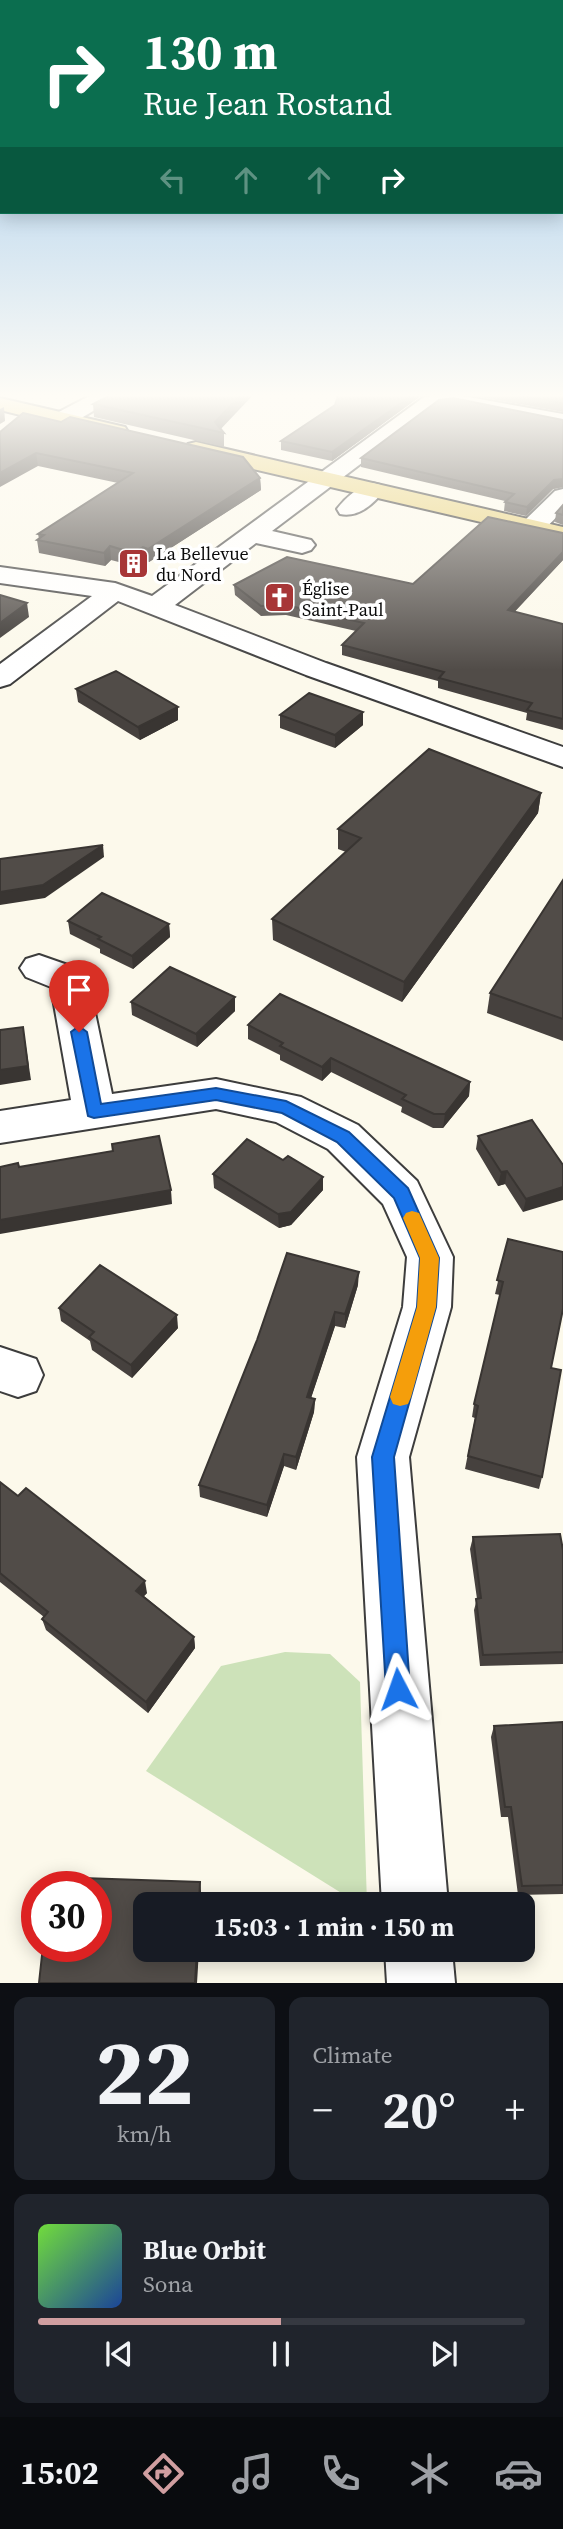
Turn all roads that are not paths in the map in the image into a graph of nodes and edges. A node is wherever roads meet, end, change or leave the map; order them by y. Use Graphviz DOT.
graph roads {
  1 [pos="318,486"];
  2 [pos="354,486"];
  3 [pos="372,490"];
  4 [pos="563,496"];
  5 [pos="349,509"];
  6 [pos="533,526"];
  7 [pos="563,534"];
  8 [pos="253,535"];
  9 [pos="302,545"];
  10 [pos="0,575"];
  11 [pos="115,591"];
  12 [pos="157,605"];
  13 [pos="0,678"];
  14 [pos="563,758"];
  15 [pos="39,968"];
  16 [pos="94,1111"];
  17 [pos="0,1126"];
  18 [pos="414,1892"];
  19 [pos="420,1962"];
  20 [pos="421,1983"];
  1 -- 8 [label="street"];
  2 -- 3 [label="main road"];
  3 -- 5 [label="street"];
  3 -- 6 [label="main road"];
  4 -- 6 [label="street"];
  6 -- 7 [label="main road"];
  8 -- 9 [label="street"];
  8 -- 12 [label="street"];
  10 -- 11 [label="street"];
  11 -- 12 [label="street"];
  11 -- 13 [label="street"];
  12 -- 14 [label="street"];
  15 -- 16 [label="street"];
  16 -- 17 [label="street"];
  16 -- 18 [label="street"];
  19 -- 20 [label="street"];
}
